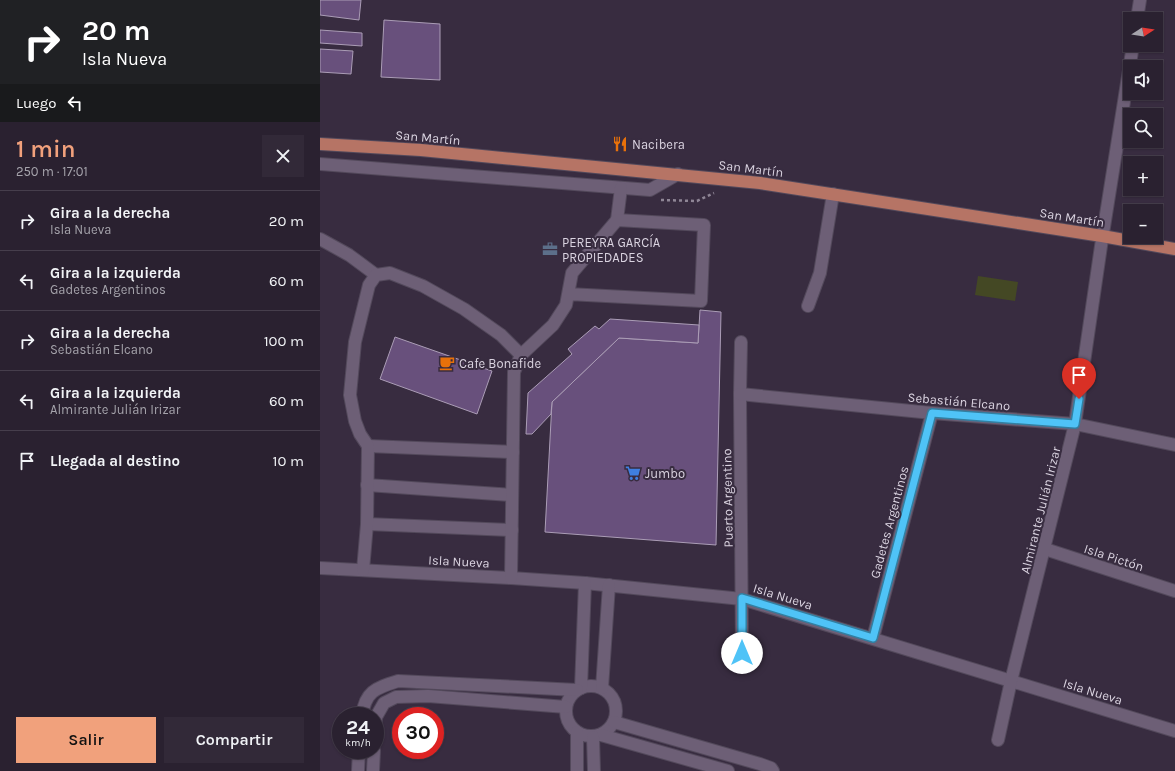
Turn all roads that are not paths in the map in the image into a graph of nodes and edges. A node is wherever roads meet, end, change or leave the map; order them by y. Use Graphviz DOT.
graph roads {
  1 [pos="1140,0"];
  2 [pos="1138,12"];
  3 [pos="1132,52"];
  4 [pos="320,144"];
  5 [pos="320,164"];
  6 [pos="678,174"];
  7 [pos="621,188"];
  8 [pos="833,194"];
  9 [pos="617,220"];
  10 [pos="1102,236"];
  11 [pos="320,239"];
  12 [pos="1175,249"];
  13 [pos="376,275"];
  14 [pos="568,294"];
  15 [pos="808,306"];
  16 [pos="741,342"];
  17 [pos="521,355"];
  18 [pos="740,394"];
  19 [pos="932,413"];
  20 [pos="1075,424"];
  21 [pos="1175,445"];
  22 [pos="368,446"];
  23 [pos="513,452"];
  24 [pos="367,485"];
  25 [pos="512,495"];
  26 [pos="367,524"];
  27 [pos="512,530"];
  28 [pos="1045,549"];
  29 [pos="320,568"];
  30 [pos="364,570"];
  31 [pos="511,578"];
  32 [pos="585,583"];
  33 [pos="609,585"];
  34 [pos="1175,591"];
  35 [pos="742,598"];
  36 [pos="873,638"];
  37 [pos="742,653"];
  38 [pos="1011,681"];
  39 [pos="602,688"];
  40 [pos="579,689"];
  41 [pos="363,707"];
  42 [pos="381,707"];
  43 [pos="566,707"];
  44 [pos="614,722"];
  45 [pos="1175,731"];
  46 [pos="577,732"];
  47 [pos="597,736"];
  48 [pos="998,740"];
  49 [pos="359,759"];
  50 [pos="374,759"];
  51 [pos="358,771"];
  52 [pos="373,771"];
  53 [pos="577,771"];
  54 [pos="594,771"];
  55 [pos="728,771"];
  56 [pos="774,771"];
  1 -- 2 [label="street"];
  3 -- 10 [label="street, Almirante Julián Irizar"];
  4 -- 6 [label="main road, San Martín"];
  5 -- 7 [label="street"];
  6 -- 7 [label="street"];
  6 -- 8 [label="main road, San Martín"];
  7 -- 9 [label="street"];
  8 -- 10 [label="main road, San Martín"];
  8 -- 15 [label="street"];
  9 -- 14 [label="street"];
  9 -- 14 [label="street"];
  10 -- 12 [label="main road, San Martín"];
  10 -- 20 [label="street, Almirante Julián Irizar"];
  11 -- 13 [label="street"];
  13 -- 17 [label="street"];
  13 -- 22 [label="street"];
  14 -- 17 [label="street"];
  16 -- 18 [label="street, Puerto Argentino"];
  17 -- 23 [label="street"];
  18 -- 19 [label="street, Sebastián Elcano"];
  18 -- 35 [label="street, Puerto Argentino"];
  19 -- 20 [label="street, Sebastián Elcano"];
  19 -- 36 [label="street, Gadetes Argentinos"];
  20 -- 21 [label="street, Sebastián Elcano"];
  20 -- 28 [label="street, Almirante Julián Irizar"];
  22 -- 23 [label="street"];
  22 -- 24 [label="street"];
  23 -- 25 [label="street"];
  24 -- 25 [label="street"];
  24 -- 26 [label="street"];
  25 -- 27 [label="street"];
  26 -- 27 [label="street"];
  26 -- 30 [label="street"];
  27 -- 31 [label="street"];
  28 -- 34 [label="street, Isla Pictón"];
  28 -- 38 [label="street, Almirante Julián Irizar"];
  29 -- 30 [label="street, Isla Nueva"];
  30 -- 31 [label="street, Isla Nueva"];
  31 -- 32 [label="street, Isla Nueva"];
  32 -- 33 [label="street, Isla Nueva"];
  32 -- 40 [label="street"];
  33 -- 35 [label="street, Isla Nueva"];
  33 -- 39 [label="street"];
  35 -- 36 [label="street, Isla Nueva"];
  35 -- 37 [label="street, Puerto Argentino"];
  36 -- 38 [label="street, Isla Nueva"];
  38 -- 45 [label="street, Isla Nueva"];
  38 -- 48 [label="street, Almirante Julián Irizar"];
  39 -- 40 [label="street"];
  39 -- 44 [label="street"];
  40 -- 41 [label="street"];
  40 -- 43 [label="street"];
  42 -- 43 [label="street"];
  43 -- 46 [label="street"];
  44 -- 47 [label="street"];
  44 -- 56 [label="street"];
  46 -- 47 [label="street"];
  46 -- 53 [label="street"];
  47 -- 54 [label="street"];
  47 -- 55 [label="street"];
  49 -- 51 [label="street"];
  50 -- 52 [label="street"];
}
